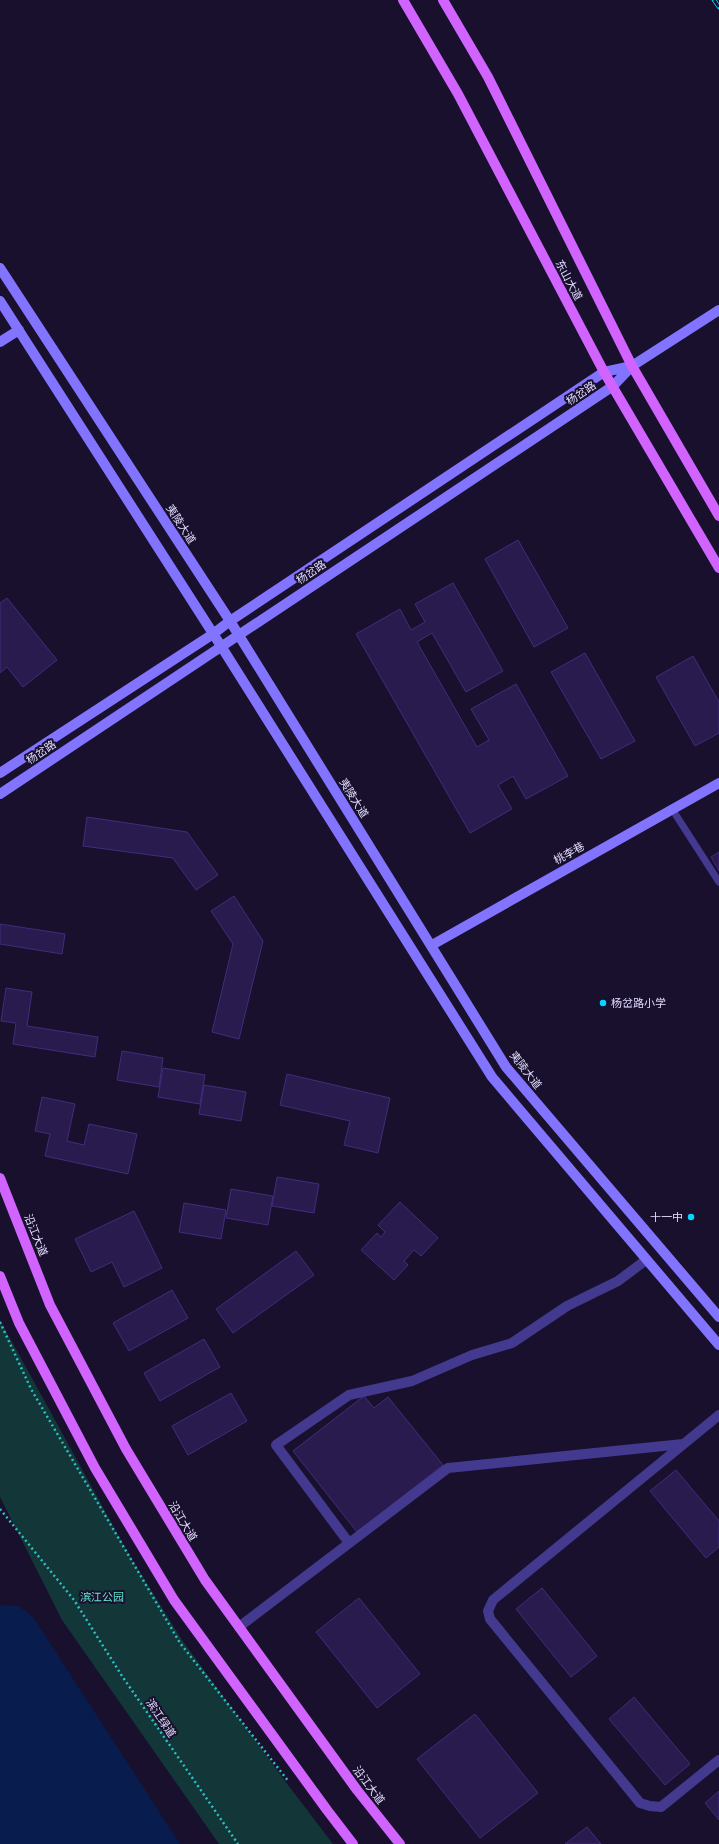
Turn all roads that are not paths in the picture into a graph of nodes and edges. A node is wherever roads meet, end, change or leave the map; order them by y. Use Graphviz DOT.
graph roads {
  1 [pos="403,0"];
  2 [pos="443,0"];
  3 [pos="0,268"];
  4 [pos="0,301"];
  5 [pos="719,310"];
  6 [pos="19,330"];
  7 [pos="0,342"];
  8 [pos="632,366"];
  9 [pos="604,372"];
  10 [pos="613,386"];
  11 [pos="719,516"];
  12 [pos="719,568"];
  13 [pos="230,621"];
  14 [pos="213,634"];
  15 [pos="238,635"];
  16 [pos="221,646"];
  17 [pos="0,773"];
  18 [pos="719,783"];
  19 [pos="0,794"];
  20 [pos="672,809"];
  21 [pos="719,882"];
  22 [pos="432,945"];
  23 [pos="0,1178"];
  24 [pos="646,1260"];
  25 [pos="0,1276"];
  26 [pos="719,1317"];
  27 [pos="719,1345"];
  28 [pos="719,1415"];
  29 [pos="683,1444"];
  30 [pos="349,1543"];
  31 [pos="239,1627"];
  32 [pos="719,1760"];
  33 [pos="353,1844"];
  34 [pos="400,1844"];
  1 -- 9 [label="main road, 东山大道"];
  2 -- 8 [label="main road, 东山大道"];
  3 -- 13 [label="main road, 夷陵大道"];
  4 -- 6 [label="main road"];
  5 -- 8 [label="main road, 杨岔路"];
  6 -- 7 [label="main road"];
  6 -- 14 [label="main road"];
  8 -- 9 [label="main road, 杨岔路"];
  8 -- 10 [label="main road, 杨岔路"];
  8 -- 11 [label="main road, 东山大道"];
  9 -- 10 [label="main road, 东山大道"];
  9 -- 13 [label="main road, 杨岔路"];
  10 -- 12 [label="main road, 东山大道"];
  10 -- 15 [label="main road, 杨岔路"];
  13 -- 14 [label="main road, 杨岔路"];
  13 -- 15 [label="main road, 夷陵大道"];
  14 -- 16 [label="main road"];
  14 -- 17 [label="main road, 杨岔路"];
  15 -- 16 [label="main road, 杨岔路"];
  15 -- 22 [label="main road, 夷陵大道"];
  16 -- 19 [label="main road, 杨岔路"];
  16 -- 24 [label="main road"];
  18 -- 20 [label="main road, 桃李巷"];
  20 -- 21 [label="lane"];
  20 -- 22 [label="main road, 桃李巷"];
  22 -- 26 [label="main road, 夷陵大道"];
  23 -- 31 [label="main road, 沿江大道"];
  24 -- 27 [label="main road"];
  24 -- 30 [label="street"];
  25 -- 33 [label="main road"];
  28 -- 29 [label="street"];
  29 -- 30 [label="street"];
  29 -- 32 [label="street"];
  30 -- 31 [label="street"];
  31 -- 34 [label="main road, 沿江大道"];
}
